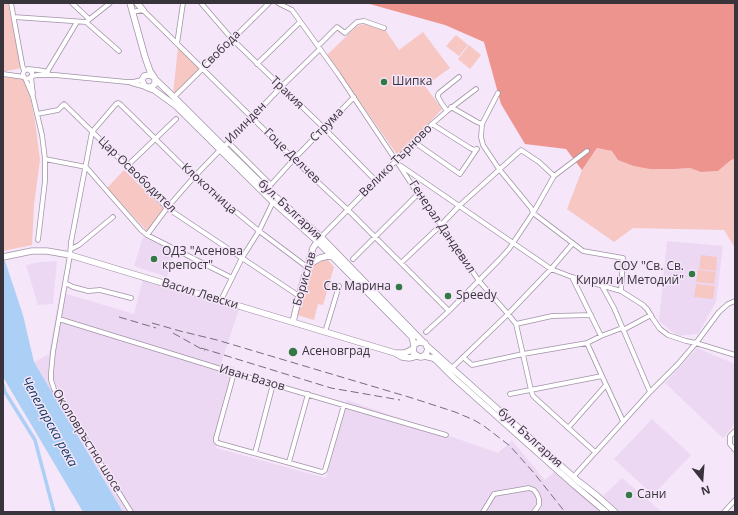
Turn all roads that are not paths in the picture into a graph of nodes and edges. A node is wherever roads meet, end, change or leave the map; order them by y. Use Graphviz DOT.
graph roads {
  1 [pos="16,3"];
  2 [pos="72,3"];
  3 [pos="110,3"];
  4 [pos="130,3"];
  5 [pos="137,3"];
  6 [pos="183,3"];
  7 [pos="201,3"];
  8 [pos="268,3"];
  9 [pos="278,3"];
  10 [pos="12,4"];
  11 [pos="143,10"];
  12 [pos="132,12"];
  13 [pos="14,17"];
  14 [pos="87,21"];
  15 [pos="77,22"];
  16 [pos="300,22"];
  17 [pos="384,28"];
  18 [pos="232,39"];
  19 [pos="177,44"];
  20 [pos="319,47"];
  21 [pos="119,51"];
  22 [pos="145,57"];
  23 [pos="257,64"];
  24 [pos="202,69"];
  25 [pos="47,72"];
  26 [pos="3,74"];
  27 [pos="25,74"];
  28 [pos="56,75"];
  29 [pos="32,77"];
  30 [pos="460,77"];
  31 [pos="143,78"];
  32 [pos="154,78"];
  33 [pos="127,82"];
  34 [pos="147,87"];
  35 [pos="281,87"];
  36 [pos="476,89"];
  37 [pos="498,92"];
  38 [pos="33,96"];
  39 [pos="174,97"];
  40 [pos="354,97"];
  41 [pos="452,107"];
  42 [pos="447,111"];
  43 [pos="37,114"];
  44 [pos="252,117"];
  45 [pos="176,118"];
  46 [pos="432,124"];
  47 [pos="482,124"];
  48 [pos="324,128"];
  49 [pos="92,132"];
  50 [pos="156,138"];
  51 [pos="414,142"];
  52 [pos="482,145"];
  53 [pos="224,146"];
  54 [pos="477,149"];
  55 [pos="587,152"];
  56 [pos="45,159"];
  57 [pos="294,159"];
  58 [pos="396,160"];
  59 [pos="399,165"];
  60 [pos="127,166"];
  61 [pos="86,168"];
  62 [pos="499,170"];
  63 [pos="554,176"];
  64 [pos="194,177"];
  65 [pos="417,177"];
  66 [pos="376,181"];
  67 [pos="410,182"];
  68 [pos="269,187"];
  69 [pos="418,194"];
  70 [pos="273,202"];
  71 [pos="459,206"];
  72 [pos="167,208"];
  73 [pos="348,210"];
  74 [pos="533,213"];
  75 [pos="113,217"];
  76 [pos="441,225"];
  77 [pos="259,232"];
  78 [pos="147,236"];
  79 [pos="374,237"];
  80 [pos="319,239"];
  81 [pos="38,240"];
  82 [pos="513,243"];
  83 [pos="573,244"];
  84 [pos="70,252"];
  85 [pos="3,257"];
  86 [pos="333,257"];
  87 [pos="242,258"];
  88 [pos="353,259"];
  89 [pos="401,263"];
  90 [pos="307,266"];
  91 [pos="551,269"];
  92 [pos="232,278"];
  93 [pos="572,278"];
  94 [pos="479,281"];
  95 [pos="65,283"];
  96 [pos="339,286"];
  97 [pos="602,286"];
  98 [pos="621,291"];
  99 [pos="299,296"];
  100 [pos="131,298"];
  101 [pos="221,300"];
  102 [pos="735,301"];
  103 [pos="449,311"];
  104 [pos="508,314"];
  105 [pos="590,315"];
  106 [pos="651,315"];
  107 [pos="58,319"];
  108 [pos="293,322"];
  109 [pos="516,324"];
  110 [pos="623,329"];
  111 [pos="325,332"];
  112 [pos="426,332"];
  113 [pos="601,336"];
  114 [pos="587,343"];
  115 [pos="696,343"];
  116 [pos="425,344"];
  117 [pos="414,347"];
  118 [pos="395,353"];
  119 [pos="523,354"];
  120 [pos="735,355"];
  121 [pos="418,356"];
  122 [pos="424,356"];
  123 [pos="463,357"];
  124 [pos="452,368"];
  125 [pos="234,373"];
  126 [pos="602,376"];
  127 [pos="273,384"];
  128 [pos="606,385"];
  129 [pos="531,390"];
  130 [pos="650,392"];
  131 [pos="308,394"];
  132 [pos="510,394"];
  133 [pos="344,405"];
  134 [pos="623,421"];
  135 [pos="568,428"];
  136 [pos="735,431"];
  137 [pos="446,435"];
  138 [pos="735,450"];
  139 [pos="595,452"];
  140 [pos="255,453"];
  141 [pos="289,462"];
  142 [pos="574,476"];
  143 [pos="735,500"];
  144 [pos="130,512"];
  145 [pos="483,512"];
  146 [pos="534,512"];
  147 [pos="606,512"];
  148 [pos="615,512"];
  149 [pos="724,512"];
  1 -- 10 [label="street"];
  2 -- 14 [label="street"];
  3 -- 14 [label="street"];
  4 -- 12 [label="main road"];
  5 -- 11 [label="main road"];
  6 -- 19 [label="street"];
  7 -- 18 [label="street, Тракия"];
  8 -- 18 [label="street, Свобода"];
  9 -- 16 [label="street, Генерал Дандевил"];
  10 -- 13 [label="street"];
  11 -- 12 [label="street"];
  11 -- 19 [label="street, Гоце Делчев"];
  12 -- 22 [label="main road"];
  13 -- 15 [label="street"];
  13 -- 27 [label="street"];
  14 -- 15 [label="street"];
  14 -- 21 [label="street"];
  15 -- 25 [label="street"];
  16 -- 20 [label="street, Генерал Дандевил"];
  16 -- 23 [label="street"];
  17 -- 20 [label="street, Илинден"];
  18 -- 23 [label="street, Тракия"];
  18 -- 24 [label="street, Свобода"];
  19 -- 24 [label="street, Гоце Делчев"];
  20 -- 35 [label="street, Илинден"];
  20 -- 40 [label="street, Генерал Дандевил"];
  22 -- 31 [label="main road"];
  22 -- 32 [label="main road"];
  23 -- 35 [label="street, Тракия"];
  24 -- 39 [label="street, Свобода"];
  24 -- 44 [label="street, Гоце Делчев"];
  25 -- 27 [label="street"];
  25 -- 28 [label="street"];
  26 -- 27 [label="street"];
  27 -- 29 [label="street"];
  27 -- 29 [label="street"];
  27 -- 38 [label="street"];
  28 -- 29 [label="street"];
  28 -- 33 [label="street"];
  29 -- 38 [label="street"];
  30 -- 42 [label="street"];
  31 -- 32 [label="main road"];
  31 -- 33 [label="street"];
  31 -- 34 [label="main road"];
  32 -- 34 [label="main road"];
  32 -- 39 [label="main road, бул. България"];
  33 -- 34 [label="street"];
  34 -- 53 [label="main road, бул. България"];
  35 -- 44 [label="street, Илинден"];
  35 -- 48 [label="street, Тракия"];
  36 -- 41 [label="street, Велико Търново"];
  37 -- 47 [label="street"];
  38 -- 43 [label="street"];
  39 -- 53 [label="main road, бул. България"];
  40 -- 48 [label="street, Струма"];
  40 -- 58 [label="street, Генерал Дандевил"];
  41 -- 42 [label="street, Велико Търново"];
  41 -- 47 [label="street"];
  42 -- 46 [label="street, Велико Търново"];
  43 -- 49 [label="street, Цар Освободител"];
  43 -- 56 [label="street"];
  44 -- 53 [label="street, Илинден"];
  44 -- 57 [label="street, Гоце Делчев"];
  45 -- 50 [label="street"];
  46 -- 51 [label="street, Велико Търново"];
  46 -- 54 [label="street"];
  47 -- 52 [label="street"];
  48 -- 57 [label="street, Струма"];
  48 -- 66 [label="street, Тракия"];
  49 -- 50 [label="street, Клокотница"];
  49 -- 60 [label="street, Цар Освободител"];
  49 -- 61 [label="street, Околовръстно шосе"];
  50 -- 60 [label="street"];
  50 -- 64 [label="street, Клокотница"];
  51 -- 54 [label="street"];
  51 -- 58 [label="street, Велико Търново"];
  52 -- 54 [label="street"];
  52 -- 62 [label="street"];
  53 -- 64 [label="street, Илинден"];
  53 -- 68 [label="main road, бул. България"];
  53 -- 70 [label="main road, бул. България"];
  55 -- 63 [label="street"];
  56 -- 61 [label="street"];
  56 -- 81 [label="street"];
  57 -- 68 [label="street, Струма"];
  57 -- 73 [label="street, Гоце Делчев"];
  58 -- 59 [label="street, Генерал Дандевил"];
  58 -- 66 [label="street, Велико Търново"];
  59 -- 65 [label="street"];
  59 -- 67 [label="street, Генерал Дандевил"];
  60 -- 72 [label="street, Цар Освободител"];
  61 -- 78 [label="street"];
  61 -- 84 [label="street, Околовръстно шосе"];
  62 -- 63 [label="street"];
  62 -- 71 [label="street"];
  62 -- 74 [label="street"];
  63 -- 74 [label="street"];
  64 -- 72 [label="street, Илинден"];
  64 -- 77 [label="street, Клокотница"];
  65 -- 67 [label="street"];
  65 -- 71 [label="street"];
  66 -- 73 [label="street, Велико Търново"];
  67 -- 69 [label="street, Генерал Дандевил"];
  68 -- 80 [label="main road, бул. България"];
  69 -- 76 [label="street, Генерал Дандевил"];
  69 -- 79 [label="street"];
  70 -- 77 [label="street"];
  70 -- 80 [label="main road, бул. България"];
  71 -- 76 [label="street"];
  71 -- 82 [label="street"];
  72 -- 78 [label="street, Илинден"];
  72 -- 87 [label="street, Цар Освободител"];
  73 -- 79 [label="street, Гоце Делчев"];
  73 -- 80 [label="street, Велико Търново"];
  74 -- 82 [label="street"];
  74 -- 83 [label="street"];
  75 -- 84 [label="street"];
  76 -- 89 [label="street"];
  76 -- 94 [label="street, Генерал Дандевил"];
  77 -- 87 [label="street"];
  77 -- 90 [label="street, Клокотница"];
  78 -- 92 [label="street"];
  79 -- 88 [label="street"];
  79 -- 89 [label="street, Гоце Делчев"];
  80 -- 86 [label="main road, бул. България"];
  80 -- 90 [label="main road, Борислав"];
  80 -- 116 [label="main road, бул. България"];
  82 -- 91 [label="street"];
  82 -- 94 [label="street"];
  83 -- 91 [label="street"];
  83 -- 98 [label="street"];
  84 -- 85 [label="main road, Васил Левски"];
  84 -- 95 [label="street, Околовръстно шосе"];
  84 -- 101 [label="main road, Васил Левски"];
  86 -- 90 [label="main road"];
  86 -- 117 [label="main road, бул. България"];
  87 -- 92 [label="street"];
  87 -- 99 [label="street, Цар Освободител"];
  89 -- 103 [label="street, Гоце Делчев"];
  90 -- 99 [label="main road, Борислав"];
  91 -- 93 [label="street"];
  91 -- 104 [label="street"];
  92 -- 101 [label="street"];
  93 -- 97 [label="street"];
  93 -- 105 [label="street"];
  94 -- 103 [label="street"];
  94 -- 104 [label="street, Генерал Дандевил"];
  95 -- 100 [label="street"];
  95 -- 107 [label="street, Околовръстно шосе"];
  96 -- 111 [label="street"];
  97 -- 98 [label="street"];
  97 -- 110 [label="street"];
  98 -- 106 [label="street"];
  99 -- 108 [label="main road, Борислав"];
  101 -- 108 [label="main road, Васил Левски"];
  102 -- 115 [label="street"];
  103 -- 112 [label="street"];
  104 -- 109 [label="street, Генерал Дандевил"];
  104 -- 123 [label="street"];
  105 -- 109 [label="street"];
  105 -- 113 [label="street"];
  106 -- 110 [label="street"];
  106 -- 115 [label="street"];
  107 -- 125 [label="street, Иван Вазов"];
  107 -- 144 [label="street, Околовръстно шосе"];
  108 -- 111 [label="main road, Васил Левски"];
  109 -- 119 [label="street, Генерал Дандевил"];
  110 -- 113 [label="street"];
  110 -- 130 [label="street"];
  111 -- 118 [label="main road, Васил Левски"];
  113 -- 114 [label="street"];
  114 -- 119 [label="street"];
  114 -- 126 [label="street"];
  115 -- 120 [label="street"];
  115 -- 130 [label="street"];
  116 -- 117 [label="main road"];
  116 -- 122 [label="main road"];
  116 -- 124 [label="main road, бул. България"];
  117 -- 118 [label="main road, Васил Левски"];
  117 -- 121 [label="main road"];
  118 -- 121 [label="main road, Васил Левски"];
  119 -- 123 [label="street"];
  119 -- 129 [label="street, Генерал Дандевил"];
  121 -- 122 [label="main road"];
  122 -- 147 [label="main road, бул. България"];
  123 -- 124 [label="street"];
  124 -- 142 [label="main road, бул. България"];
  125 -- 127 [label="street, Иван Вазов"];
  125 -- 140 [label="street"];
  126 -- 128 [label="street"];
  126 -- 129 [label="street"];
  127 -- 131 [label="street, Иван Вазов"];
  127 -- 140 [label="street"];
  128 -- 134 [label="street"];
  128 -- 135 [label="street"];
  129 -- 132 [label="street"];
  129 -- 135 [label="street, Генерал Дандевил"];
  130 -- 134 [label="street"];
  131 -- 133 [label="street, Иван Вазов"];
  131 -- 141 [label="street"];
  133 -- 137 [label="street, Иван Вазов"];
  133 -- 141 [label="street"];
  134 -- 139 [label="street"];
  135 -- 139 [label="street, Генерал Дандевил"];
  136 -- 138 [label="street"];
  139 -- 142 [label="street"];
  140 -- 141 [label="street"];
  142 -- 148 [label="main road, бул. България"];
  143 -- 149 [label="street"];
  145 -- 146 [label="street"];
}
